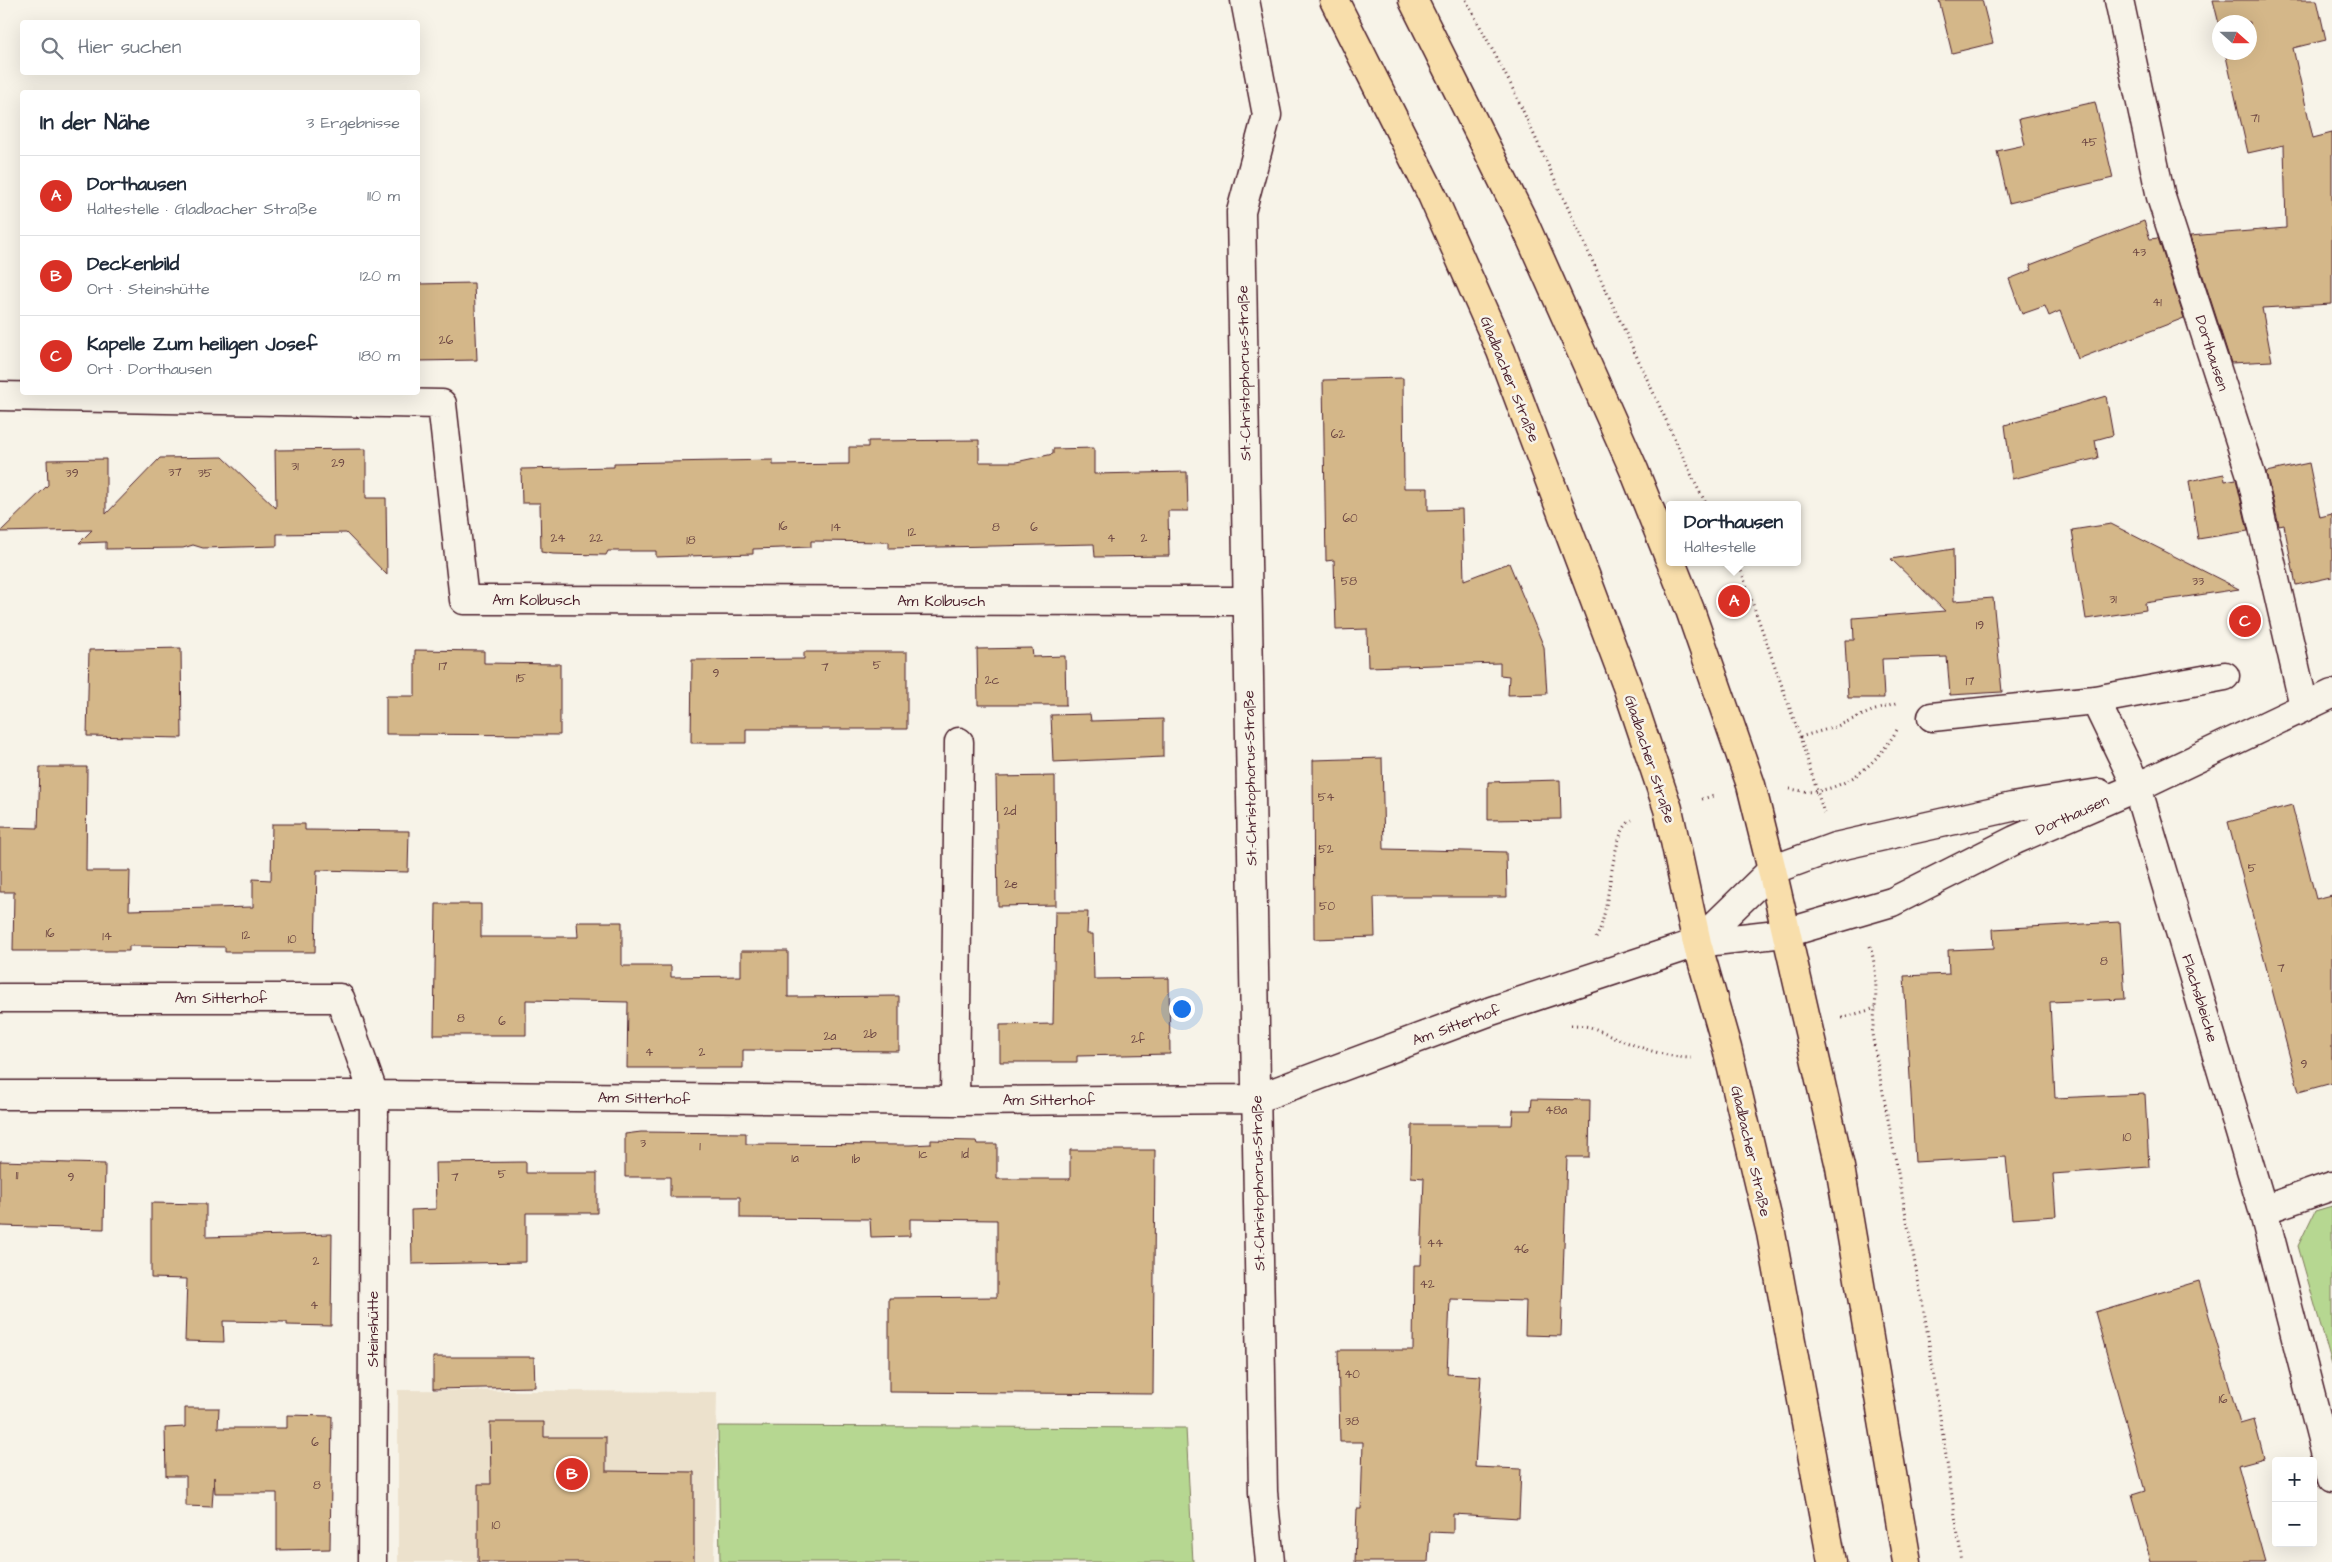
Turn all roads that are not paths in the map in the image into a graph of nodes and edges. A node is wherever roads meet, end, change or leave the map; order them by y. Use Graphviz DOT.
graph roads {
  1 [pos="1245,0"];
  2 [pos="1334,0"];
  3 [pos="1413,0"];
  4 [pos="2119,0"];
  5 [pos="0,396"];
  6 [pos="1666,549"];
  7 [pos="1673,566"];
  8 [pos="1247,601"];
  9 [pos="2225,676"];
  10 [pos="2332,694"];
  11 [pos="2095,700"];
  12 [pos="2304,706"];
  13 [pos="1921,714"];
  14 [pos="959,742"];
  15 [pos="2137,787"];
  16 [pos="1772,870"];
  17 [pos="1786,933"];
  18 [pos="1697,943"];
  19 [pos="0,998"];
  20 [pos="0,1095"];
  21 [pos="374,1095"];
  22 [pos="1256,1099"];
  23 [pos="955,1101"];
  24 [pos="2332,1186"];
  25 [pos="2263,1210"];
  26 [pos="2332,1478"];
  27 [pos="372,1562"];
  28 [pos="1270,1562"];
  29 [pos="1832,1562"];
  30 [pos="1907,1562"];
  1 -- 8 [label="street, St.-Christophorus-Straße"];
  2 -- 18 [label="main road, Gladbacher Straße"];
  3 -- 6 [label="main road"];
  4 -- 12 [label="street, Dorthausen"];
  5 -- 8 [label="street, Am Kolbusch"];
  7 -- 16 [label="main road"];
  8 -- 22 [label="street, St.-Christophorus-Straße"];
  9 -- 11 [label="street"];
  10 -- 12 [label="street, Dorthausen"];
  11 -- 13 [label="street"];
  11 -- 15 [label="street"];
  12 -- 15 [label="street, Dorthausen"];
  14 -- 23 [label="street"];
  15 -- 16 [label="street, Dorthausen"];
  15 -- 17 [label="street, Dorthausen"];
  15 -- 25 [label="street, Flachsbleiche"];
  16 -- 17 [label="main road"];
  16 -- 18 [label="street, Dorthausen"];
  17 -- 18 [label="street, Dorthausen"];
  17 -- 30 [label="main road"];
  18 -- 22 [label="street, Am Sitterhof"];
  18 -- 29 [label="main road, Gladbacher Straße"];
  19 -- 21 [label="street, Am Sitterhof"];
  20 -- 21 [label="street, Am Sitterhof"];
  21 -- 23 [label="street, Am Sitterhof"];
  21 -- 27 [label="street, Steinshütte"];
  22 -- 23 [label="street, Am Sitterhof"];
  22 -- 28 [label="street, St.-Christophorus-Straße"];
  24 -- 25 [label="street"];
  25 -- 26 [label="street, Flachsbleiche"];
}
